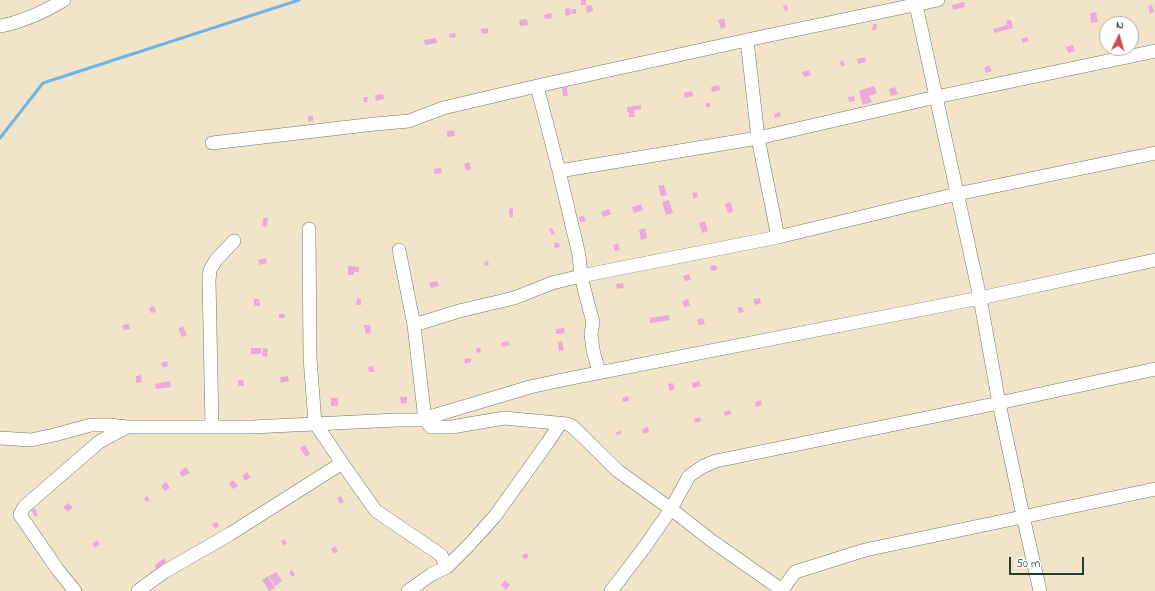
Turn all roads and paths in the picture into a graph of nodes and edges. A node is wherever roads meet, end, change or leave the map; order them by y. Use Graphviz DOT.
graph roads {
  1 [pos="64,0"];
  2 [pos="938,0"];
  3 [pos="916,5"];
  4 [pos="0,26"];
  5 [pos="747,40"];
  6 [pos="1155,51"];
  7 [pos="537,86"];
  8 [pos="936,97"];
  9 [pos="758,138"];
  10 [pos="212,143"];
  11 [pos="1155,153"];
  12 [pos="559,171"];
  13 [pos="957,194"];
  14 [pos="309,229"];
  15 [pos="778,237"];
  16 [pos="234,240"];
  17 [pos="399,250"];
  18 [pos="1155,260"];
  19 [pos="581,276"];
  20 [pos="980,298"];
  21 [pos="414,326"];
  22 [pos="1155,369"];
  23 [pos="599,372"];
  24 [pos="999,403"];
  25 [pos="425,420"];
  26 [pos="315,423"];
  27 [pos="560,424"];
  28 [pos="127,427"];
  29 [pos="212,427"];
  30 [pos="0,438"];
  31 [pos="342,463"];
  32 [pos="1155,489"];
  33 [pos="671,509"];
  34 [pos="1023,516"];
  35 [pos="447,567"];
  36 [pos="74,591"];
  37 [pos="138,591"];
  38 [pos="408,591"];
  39 [pos="611,591"];
  40 [pos="782,591"];
  41 [pos="1040,591"];
  1 -- 4 [label="street"];
  2 -- 3 [label="street"];
  3 -- 5 [label="street"];
  3 -- 8 [label="street"];
  5 -- 7 [label="street"];
  5 -- 9 [label="street"];
  6 -- 8 [label="street"];
  7 -- 10 [label="street"];
  7 -- 12 [label="street"];
  8 -- 9 [label="street"];
  8 -- 13 [label="street"];
  9 -- 12 [label="street"];
  9 -- 15 [label="street"];
  11 -- 13 [label="street"];
  12 -- 19 [label="street"];
  13 -- 15 [label="street"];
  13 -- 20 [label="street"];
  14 -- 26 [label="street"];
  15 -- 19 [label="street"];
  16 -- 29 [label="street"];
  17 -- 21 [label="street"];
  18 -- 20 [label="street"];
  19 -- 21 [label="street"];
  19 -- 23 [label="street"];
  20 -- 23 [label="street"];
  20 -- 24 [label="street"];
  21 -- 25 [label="street"];
  22 -- 24 [label="street"];
  23 -- 25 [label="street"];
  24 -- 33 [label="street"];
  24 -- 34 [label="street"];
  25 -- 26 [label="street"];
  25 -- 27 [label="street"];
  26 -- 29 [label="street"];
  26 -- 31 [label="street"];
  27 -- 33 [label="street"];
  27 -- 35 [label="street"];
  28 -- 29 [label="street"];
  28 -- 30 [label="street"];
  28 -- 36 [label="street"];
  31 -- 35 [label="street"];
  31 -- 37 [label="street"];
  32 -- 34 [label="street"];
  33 -- 39 [label="street"];
  33 -- 40 [label="street"];
  34 -- 40 [label="street"];
  34 -- 41 [label="street"];
  35 -- 38 [label="street"];
}
